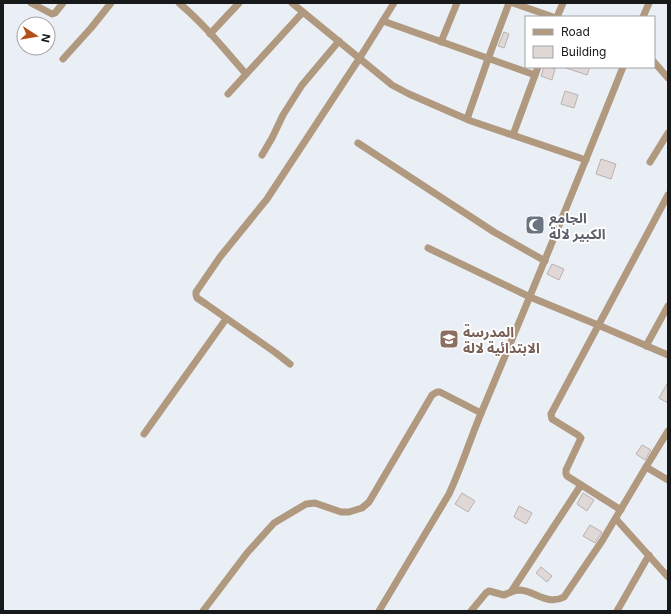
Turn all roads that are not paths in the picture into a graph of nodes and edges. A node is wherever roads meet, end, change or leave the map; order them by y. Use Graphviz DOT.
graph roads {
  1 [pos="31,3"];
  2 [pos="63,3"];
  3 [pos="110,3"];
  4 [pos="179,3"];
  5 [pos="239,3"];
  6 [pos="292,3"];
  7 [pos="394,3"];
  8 [pos="456,3"];
  9 [pos="509,3"];
  10 [pos="514,3"];
  11 [pos="563,3"];
  12 [pos="649,3"];
  13 [pos="303,12"];
  14 [pos="550,16"];
  15 [pos="557,16"];
  16 [pos="643,16"];
  17 [pos="383,21"];
  18 [pos="210,34"];
  19 [pos="338,41"];
  20 [pos="441,42"];
  21 [pos="359,58"];
  22 [pos="488,58"];
  23 [pos="63,59"];
  24 [pos="655,63"];
  25 [pos="538,68"];
  26 [pos="623,68"];
  27 [pos="246,74"];
  28 [pos="535,75"];
  29 [pos="668,78"];
  30 [pos="228,94"];
  31 [pos="467,119"];
  32 [pos="668,133"];
  33 [pos="513,135"];
  34 [pos="358,143"];
  35 [pos="262,155"];
  36 [pos="586,160"];
  37 [pos="650,162"];
  38 [pos="668,195"];
  39 [pos="428,248"];
  40 [pos="545,261"];
  41 [pos="530,297"];
  42 [pos="668,306"];
  43 [pos="226,319"];
  44 [pos="598,325"];
  45 [pos="646,346"];
  46 [pos="668,355"];
  47 [pos="290,364"];
  48 [pos="481,413"];
  49 [pos="668,431"];
  50 [pos="144,434"];
  51 [pos="646,467"];
  52 [pos="668,480"];
  53 [pos="581,485"];
  54 [pos="620,510"];
  55 [pos="616,519"];
  56 [pos="649,556"];
  57 [pos="668,577"];
  58 [pos="511,592"];
  59 [pos="204,611"];
  60 [pos="379,611"];
  61 [pos="471,611"];
  62 [pos="618,611"];
  1 -- 2 [label="street"];
  3 -- 23 [label="street"];
  4 -- 18 [label="street"];
  5 -- 18 [label="street"];
  6 -- 13 [label="street"];
  7 -- 17 [label="street"];
  8 -- 20 [label="street"];
  9 -- 22 [label="street"];
  10 -- 14 [label="street"];
  11 -- 15 [label="street"];
  12 -- 16 [label="street"];
  13 -- 19 [label="street"];
  13 -- 27 [label="street"];
  17 -- 20 [label="street"];
  17 -- 21 [label="street"];
  18 -- 27 [label="street"];
  19 -- 21 [label="street"];
  19 -- 35 [label="street"];
  20 -- 22 [label="street"];
  21 -- 31 [label="street"];
  21 -- 43 [label="street"];
  22 -- 28 [label="street"];
  22 -- 31 [label="street"];
  24 -- 29 [label="street"];
  25 -- 28 [label="street"];
  26 -- 36 [label="street"];
  27 -- 30 [label="street"];
  28 -- 33 [label="street"];
  31 -- 33 [label="street"];
  32 -- 37 [label="street"];
  33 -- 36 [label="street"];
  34 -- 40 [label="street"];
  36 -- 40 [label="street"];
  38 -- 44 [label="street"];
  39 -- 41 [label="street"];
  40 -- 41 [label="street"];
  41 -- 44 [label="street"];
  41 -- 48 [label="street"];
  42 -- 45 [label="street"];
  43 -- 47 [label="street"];
  43 -- 50 [label="street"];
  44 -- 45 [label="street"];
  44 -- 53 [label="street"];
  45 -- 46 [label="street"];
  48 -- 59 [label="street"];
  48 -- 60 [label="street"];
  49 -- 51 [label="street"];
  51 -- 52 [label="street"];
  51 -- 54 [label="street"];
  53 -- 54 [label="street"];
  53 -- 58 [label="street"];
  54 -- 55 [label="street"];
  55 -- 56 [label="street"];
  55 -- 58 [label="street"];
  56 -- 57 [label="street"];
  56 -- 62 [label="street"];
  58 -- 61 [label="street"];
}
